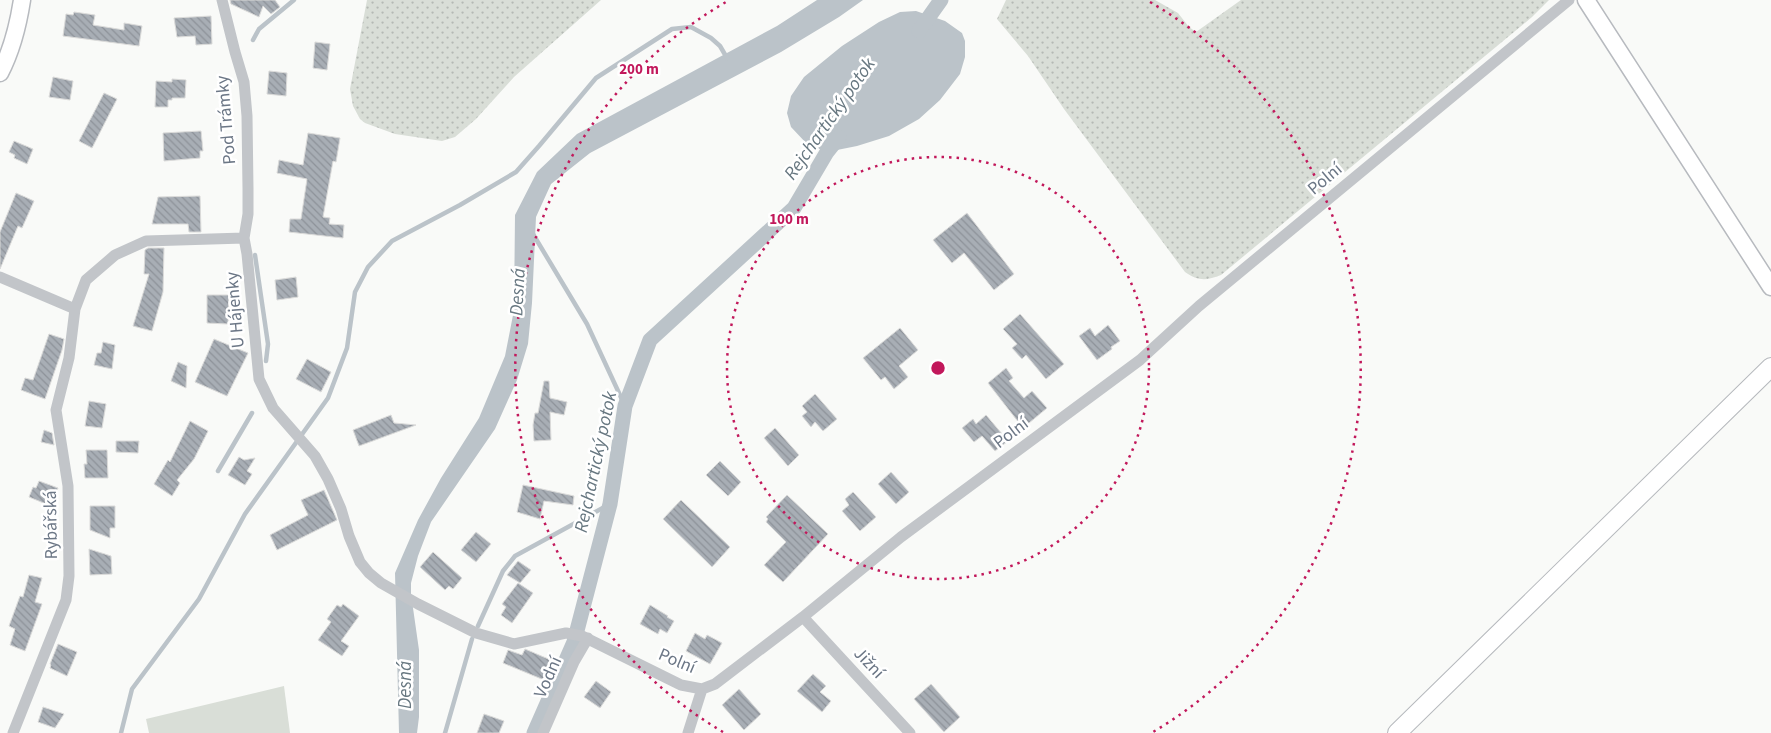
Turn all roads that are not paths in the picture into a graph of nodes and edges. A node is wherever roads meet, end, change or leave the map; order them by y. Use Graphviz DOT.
graph roads {
  1 [pos="22,0"];
  2 [pos="222,0"];
  3 [pos="1569,0"];
  4 [pos="1586,0"];
  5 [pos="0,73"];
  6 [pos="244,238"];
  7 [pos="0,277"];
  8 [pos="1771,287"];
  9 [pos="75,309"];
  10 [pos="1771,367"];
  11 [pos="418,604"];
  12 [pos="803,617"];
  13 [pos="585,637"];
  14 [pos="702,689"];
  15 [pos="13,733"];
  16 [pos="543,733"];
  17 [pos="688,733"];
  18 [pos="910,733"];
  19 [pos="1397,733"];
  1 -- 5 [label="street"];
  2 -- 6 [label="street, Pod Trámky"];
  3 -- 12 [label="street, Polní"];
  4 -- 8 [label="street"];
  6 -- 9 [label="street"];
  6 -- 11 [label="street, U Hájenky"];
  7 -- 9 [label="street"];
  9 -- 15 [label="street, Rybářská"];
  10 -- 19 [label="main road"];
  11 -- 13 [label="street, Polní"];
  12 -- 14 [label="street, Polní"];
  12 -- 18 [label="street, Jižní"];
  13 -- 14 [label="street, Polní"];
  13 -- 16 [label="street, Vodní"];
  14 -- 17 [label="street"];
}
